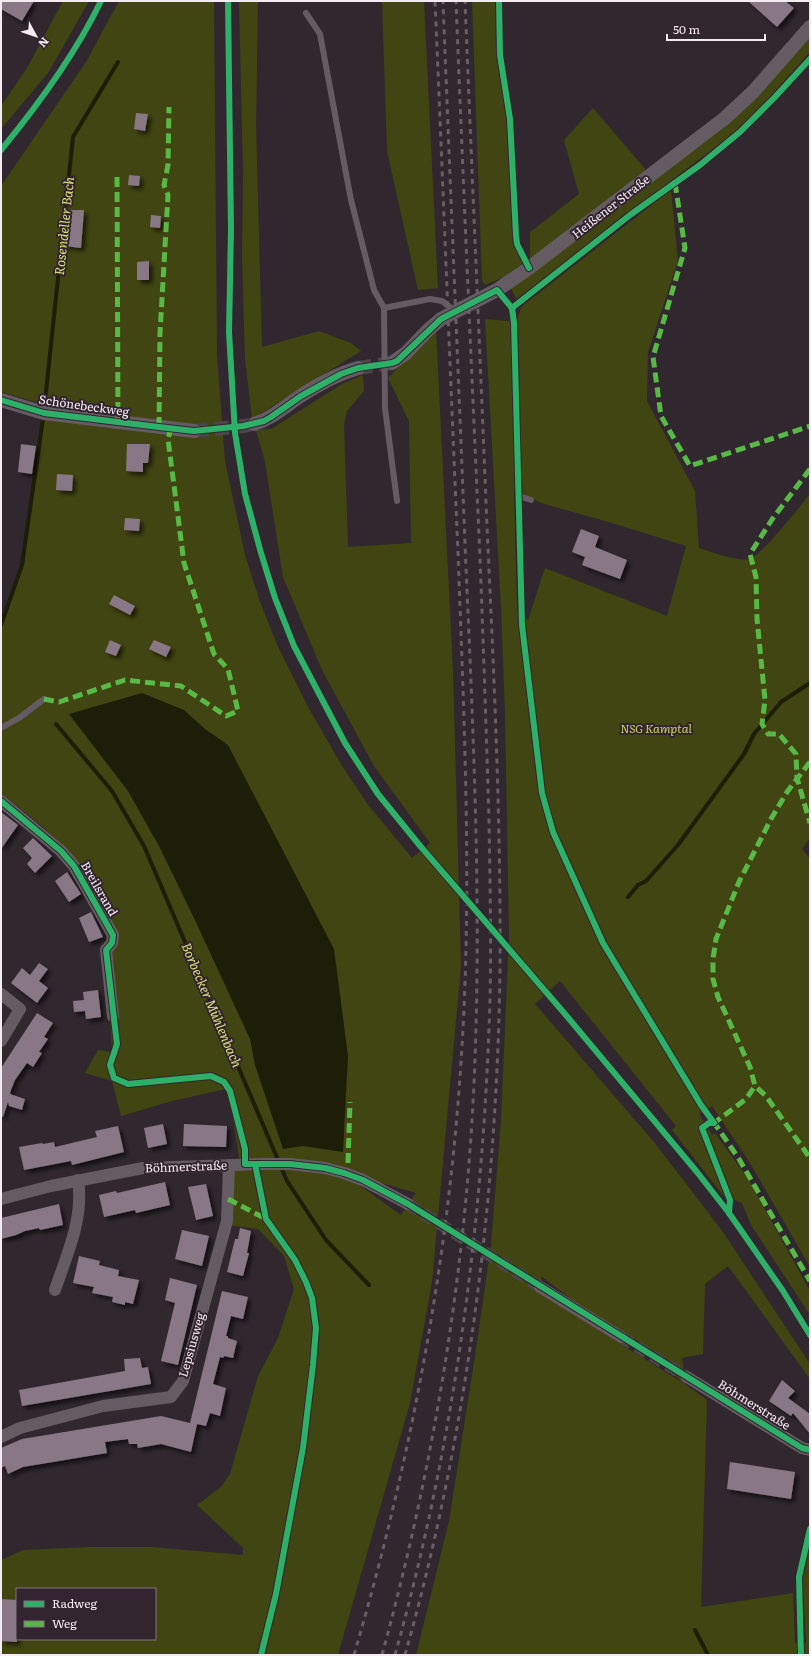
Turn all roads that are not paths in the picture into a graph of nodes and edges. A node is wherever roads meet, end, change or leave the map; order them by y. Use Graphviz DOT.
graph roads {
  1 [pos="306,14"];
  2 [pos="810,27"];
  3 [pos="497,290"];
  4 [pos="384,308"];
  5 [pos="455,311"];
  6 [pos="392,363"];
  7 [pos="358,368"];
  8 [pos="1,400"];
  9 [pos="254,424"];
  10 [pos="194,431"];
  11 [pos="531,500"];
  12 [pos="397,501"];
  13 [pos="44,699"];
  14 [pos="1,728"];
  15 [pos="1,801"];
  16 [pos="1,994"];
  17 [pos="113,1016"];
  18 [pos="1,1040"];
  19 [pos="229,1165"];
  20 [pos="78,1180"];
  21 [pos="1,1199"];
  22 [pos="408,1204"];
  23 [pos="540,1286"];
  24 [pos="56,1290"];
  25 [pos="622,1336"];
  26 [pos="687,1377"];
  27 [pos="1,1437"];
  28 [pos="810,1450"];
  1 -- 4 [label="lane"];
  2 -- 3 [label="street, Heißener Straße"];
  3 -- 5 [label="street, Heißener Straße"];
  3 -- 11 [label="lane"];
  4 -- 5 [label="lane"];
  4 -- 12 [label="lane"];
  5 -- 6 [label="street, Heißener Straße"];
  7 -- 9 [label="street"];
  8 -- 10 [label="street, Schönebeckweg"];
  13 -- 14 [label="lane"];
  15 -- 17 [label="street, Breilsrand"];
  16 -- 18 [label="street"];
  19 -- 20 [label="street, Böhmerstraße"];
  19 -- 22 [label="street, Böhmerstraße"];
  19 -- 27 [label="street, Lepsiusweg"];
  20 -- 21 [label="street, Böhmerstraße"];
  20 -- 24 [label="street"];
  23 -- 25 [label="street"];
  26 -- 28 [label="street, Böhmerstraße"];
}
